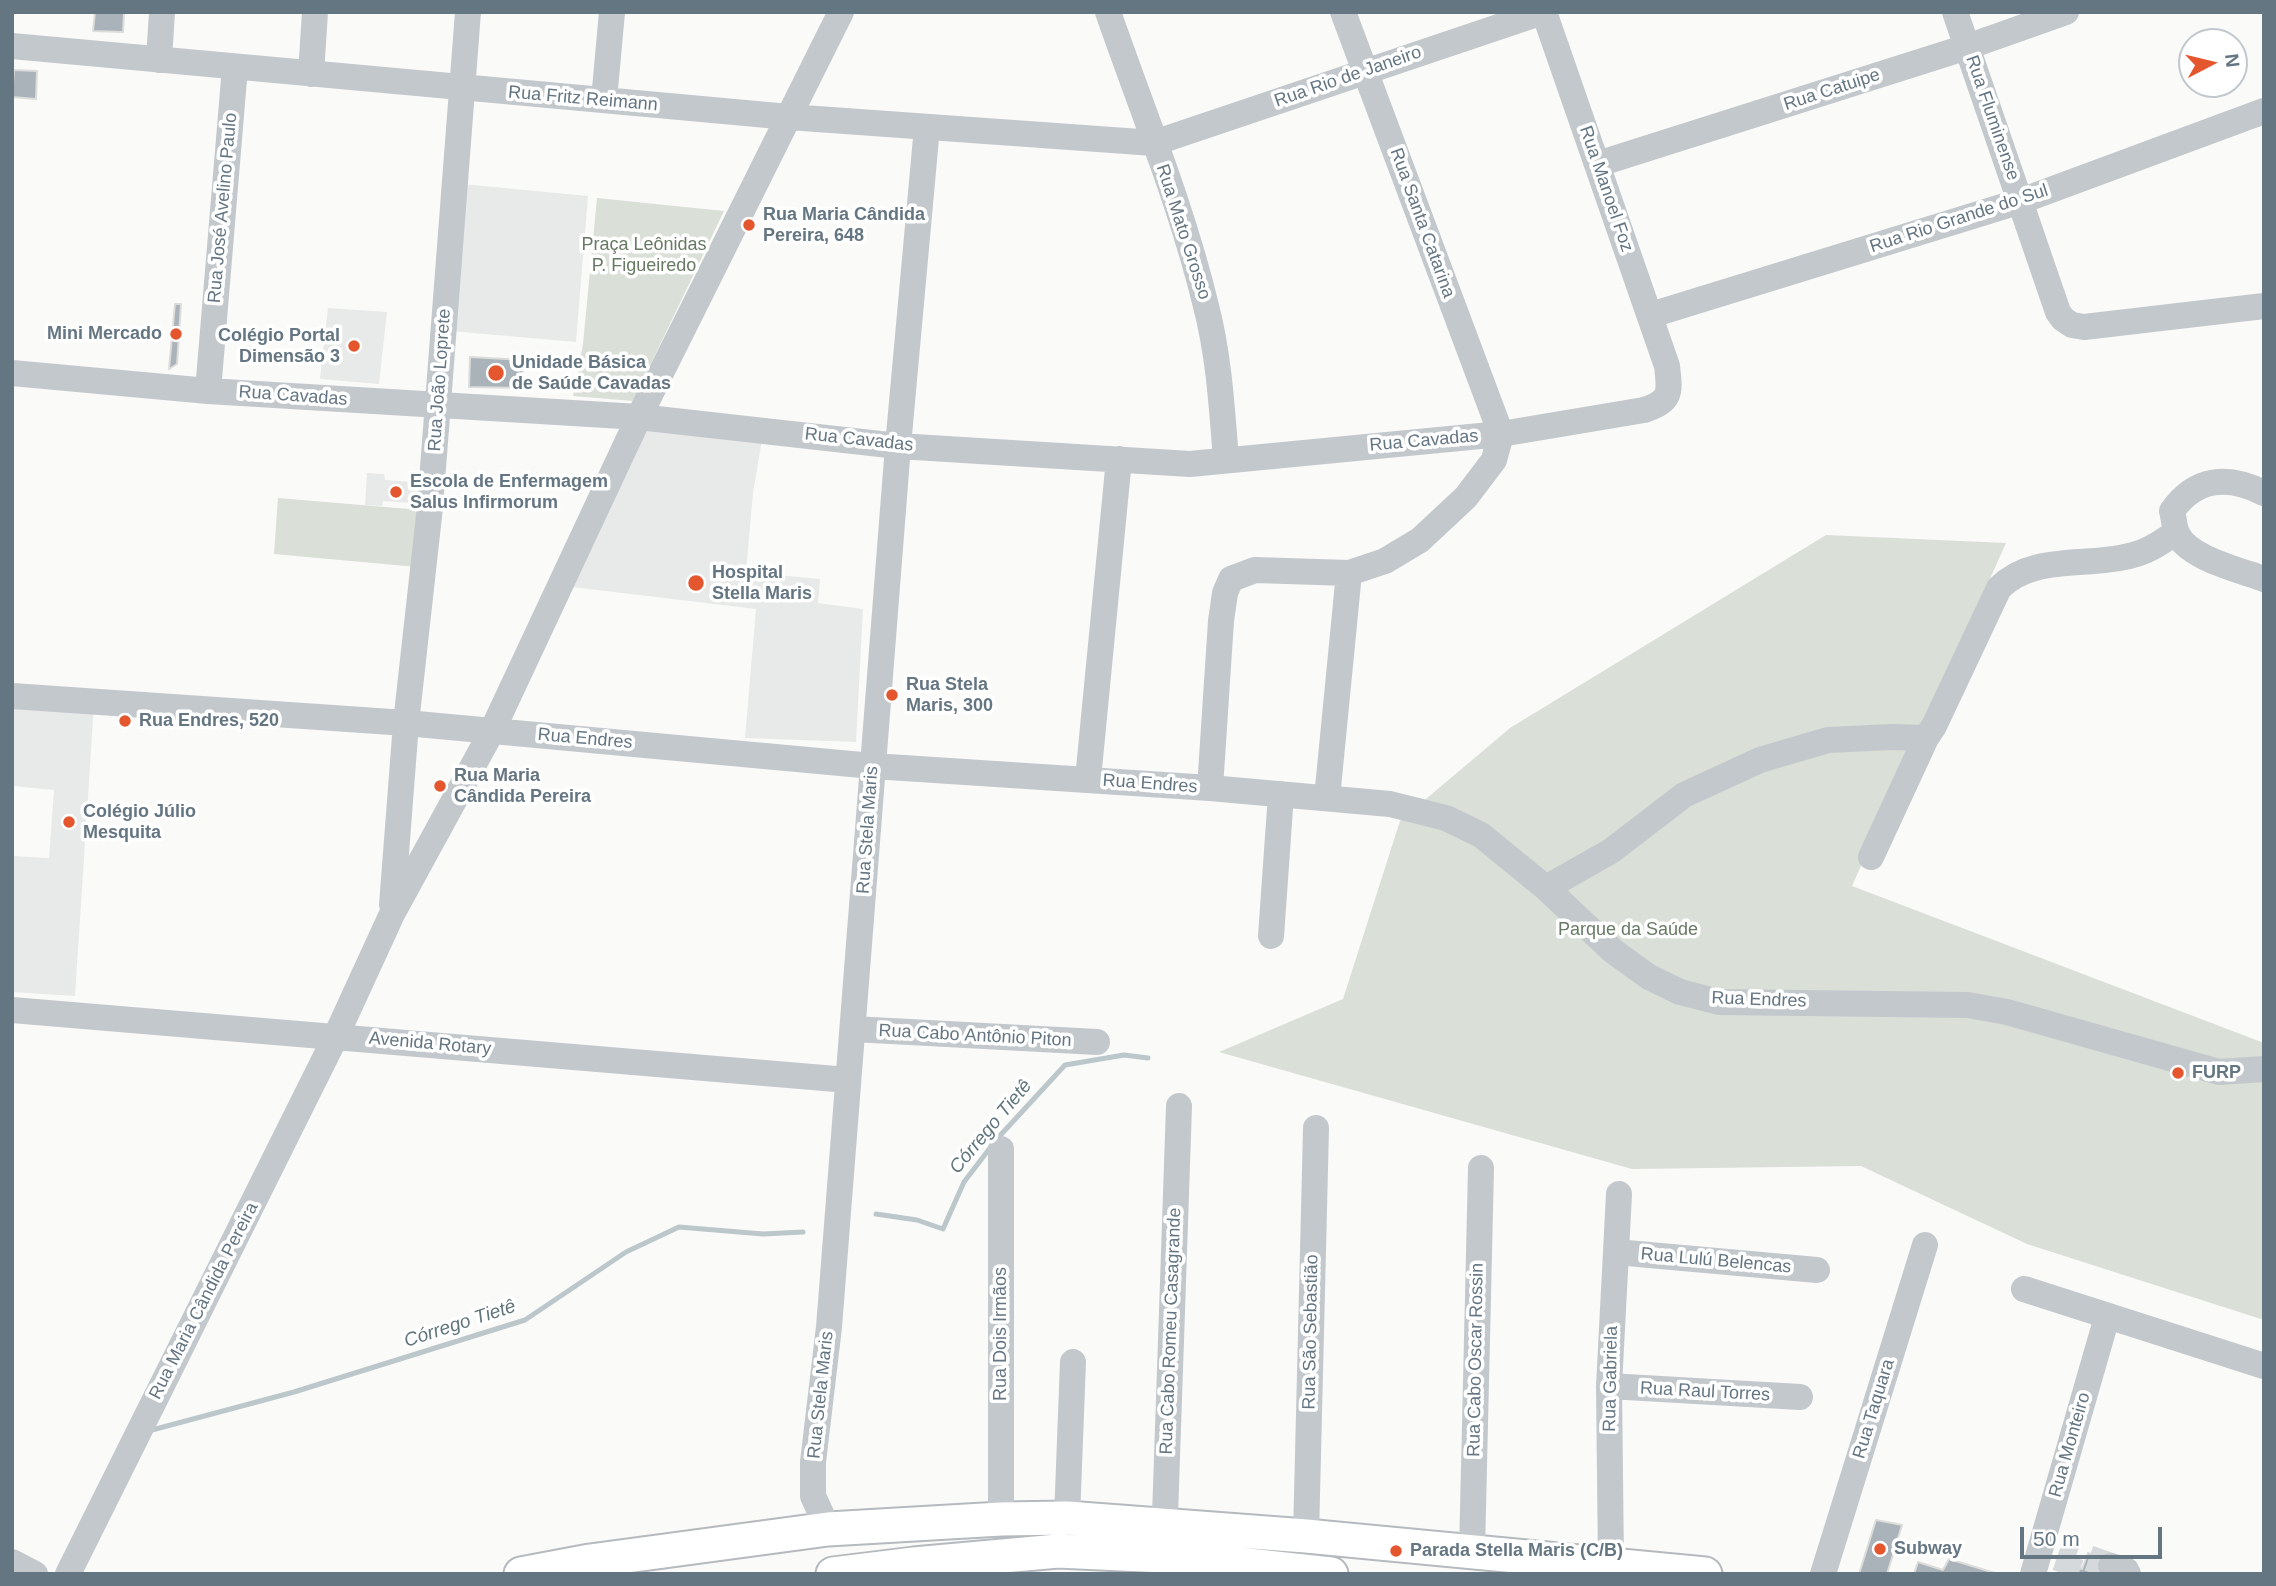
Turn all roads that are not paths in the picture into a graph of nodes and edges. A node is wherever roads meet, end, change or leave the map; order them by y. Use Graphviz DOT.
graph roads {
  1 [pos="162,12"];
  2 [pos="315,12"];
  3 [pos="468,12"];
  4 [pos="611,12"];
  5 [pos="841,12"];
  6 [pos="1108,12"];
  7 [pos="1343,12"];
  8 [pos="1544,12"];
  9 [pos="1955,12"];
  10 [pos="2066,12"];
  11 [pos="12,47"];
  12 [pos="1967,47"];
  13 [pos="159,60"];
  14 [pos="235,66"];
  15 [pos="1365,71"];
  16 [pos="311,74"];
  17 [pos="461,88"];
  18 [pos="604,100"];
  19 [pos="2264,111"];
  20 [pos="789,117"];
  21 [pos="927,128"];
  22 [pos="1154,143"];
  23 [pos="1598,164"];
  24 [pos="2021,201"];
  25 [pos="2264,306"];
  26 [pos="1651,315"];
  27 [pos="1667,366"];
  28 [pos="12,373"];
  29 [pos="208,391"];
  30 [pos="436,405"];
  31 [pos="639,417"];
  32 [pos="1501,434"];
  33 [pos="898,446"];
  34 [pos="1119,459"];
  35 [pos="1226,460"];
  36 [pos="2264,493"];
  37 [pos="2176,532"];
  38 [pos="1349,573"];
  39 [pos="2264,579"];
  40 [pos="12,696"];
  41 [pos="406,723"];
  42 [pos="492,731"];
  43 [pos="1926,738"];
  44 [pos="873,766"];
  45 [pos="1088,779"];
  46 [pos="1210,788"];
  47 [pos="1281,794"];
  48 [pos="1327,798"];
  49 [pos="1871,857"];
  50 [pos="1546,888"];
  51 [pos="392,914"];
  52 [pos="1271,936"];
  53 [pos="12,1010"];
  54 [pos="853,1029"];
  55 [pos="337,1036"];
  56 [pos="1097,1042"];
  57 [pos="2264,1069"];
  58 [pos="848,1080"];
  59 [pos="1179,1106"];
  60 [pos="1316,1128"];
  61 [pos="1001,1149"];
  62 [pos="1481,1168"];
  63 [pos="1619,1194"];
  64 [pos="1925,1245"];
  65 [pos="1616,1252"];
  66 [pos="1817,1270"];
  67 [pos="2024,1289"];
  68 [pos="2108,1317"];
  69 [pos="1073,1362"];
  70 [pos="2264,1366"];
  71 [pos="1609,1386"];
  72 [pos="1800,1397"];
  73 [pos="1067,1518"];
  74 [pos="1001,1519"];
  75 [pos="828,1529"];
  76 [pos="1306,1536"];
  77 [pos="1164,1541"];
  78 [pos="1472,1552"];
  79 [pos="12,1562"];
  80 [pos="1611,1564"];
  81 [pos="34,1574"];
  82 [pos="68,1574"];
  83 [pos="521,1574"];
  84 [pos="833,1574"];
  85 [pos="1331,1574"];
  86 [pos="1705,1574"];
  87 [pos="1824,1574"];
  88 [pos="2033,1574"];
  1 -- 13 [label="street"];
  2 -- 16 [label="street"];
  3 -- 17 [label="street, Rua João Loprete"];
  4 -- 18 [label="street"];
  5 -- 20 [label="street, Rua Maria Cândida Pereira"];
  6 -- 22 [label="street, Rua Mato Grosso"];
  7 -- 15 [label="street, Rua Santa Catarina"];
  8 -- 15 [label="street, Rua Rio de Janeiro"];
  8 -- 23 [label="street, Rua Manoel Foz"];
  9 -- 12 [label="street, Rua Fluminense"];
  10 -- 12 [label="street, Rua Catuipe"];
  11 -- 13 [label="street, Rua Fritz Reimann"];
  12 -- 23 [label="street, Rua Catuipe"];
  12 -- 24 [label="street, Rua Fluminense"];
  13 -- 14 [label="street, Rua Fritz Reimann"];
  14 -- 16 [label="street, Rua Fritz Reimann"];
  14 -- 29 [label="street, Rua José Avelino Paulo"];
  15 -- 22 [label="street, Rua Rio de Janeiro"];
  15 -- 32 [label="street, Rua Santa Catarina"];
  16 -- 17 [label="street, Rua Fritz Reimann"];
  17 -- 18 [label="street, Rua Fritz Reimann"];
  17 -- 30 [label="street, Rua João Loprete"];
  18 -- 20 [label="street, Rua Fritz Reimann"];
  19 -- 24 [label="street, Rua Rio Grande do Sul"];
  20 -- 21 [label="street, Rua Fritz Reimann"];
  20 -- 31 [label="street, Rua Maria Cândida Pereira"];
  21 -- 22 [label="street, Rua Fritz Reimann"];
  21 -- 33 [label="street, Rua Stela Maris"];
  22 -- 35 [label="street, Rua Mato Grosso"];
  23 -- 26 [label="street, Rua Manoel Foz"];
  24 -- 25 [label="street, Rua Fluminense"];
  24 -- 26 [label="street, Rua Rio Grande do Sul"];
  26 -- 27 [label="street, Rua Manoel Foz"];
  27 -- 32 [label="street, Rua Cavadas"];
  28 -- 29 [label="street, Rua Cavadas"];
  29 -- 30 [label="street, Rua Cavadas"];
  30 -- 31 [label="street, Rua Cavadas"];
  30 -- 41 [label="street, Rua João Loprete"];
  31 -- 33 [label="street, Rua Cavadas"];
  31 -- 42 [label="street, Rua Maria Cândida Pereira"];
  32 -- 35 [label="street, Rua Cavadas"];
  32 -- 38 [label="street"];
  33 -- 34 [label="street, Rua Cavadas"];
  33 -- 44 [label="street, Rua Stela Maris"];
  34 -- 35 [label="street, Rua Cavadas"];
  34 -- 45 [label="street"];
  36 -- 37 [label="street"];
  37 -- 39 [label="street"];
  37 -- 43 [label="street"];
  38 -- 46 [label="street"];
  38 -- 48 [label="street"];
  40 -- 41 [label="street, Rua Endres"];
  41 -- 42 [label="street, Rua Endres"];
  41 -- 51 [label="street, Rua João Loprete"];
  42 -- 44 [label="street, Rua Endres"];
  42 -- 51 [label="street, Rua Maria Cândida Pereira"];
  43 -- 49 [label="street"];
  43 -- 50 [label="street"];
  44 -- 45 [label="street, Rua Endres"];
  44 -- 54 [label="street, Rua Stela Maris"];
  45 -- 46 [label="street, Rua Endres"];
  46 -- 47 [label="street, Rua Endres"];
  47 -- 48 [label="street, Rua Endres"];
  47 -- 52 [label="street"];
  48 -- 50 [label="street, Rua Endres"];
  50 -- 57 [label="street, Rua Endres"];
  51 -- 55 [label="street, Rua Maria Cândida Pereira"];
  53 -- 55 [label="street, Avenida Rotary"];
  54 -- 56 [label="street, Rua Cabo Antônio Piton"];
  54 -- 58 [label="street, Rua Stela Maris"];
  55 -- 58 [label="street, Avenida Rotary"];
  55 -- 82 [label="street, Rua Maria Cândida Pereira"];
  58 -- 75 [label="street, Rua Stela Maris"];
  59 -- 77 [label="street, Rua Cabo Romeu Casagrande"];
  60 -- 76 [label="street, Rua São Sebastião"];
  61 -- 74 [label="street, Rua Dois Irmãos"];
  62 -- 78 [label="street, Rua Cabo Oscar Rossin"];
  63 -- 65 [label="street, Rua Gabriela"];
  64 -- 87 [label="street, Rua Taquara"];
  65 -- 66 [label="street, Rua Lulú Belencas"];
  65 -- 71 [label="street, Rua Gabriela"];
  67 -- 68 [label="street"];
  68 -- 70 [label="street"];
  68 -- 88 [label="street, Rua Monteiro"];
  69 -- 73 [label="street"];
  71 -- 72 [label="street, Rua Raul Torres"];
  71 -- 80 [label="street, Rua Gabriela"];
  73 -- 74 [label="main road"];
  73 -- 77 [label="main road"];
  74 -- 75 [label="main road"];
  75 -- 83 [label="main road"];
  76 -- 77 [label="main road"];
  76 -- 78 [label="main road"];
  77 -- 84 [label="main road"];
  77 -- 85 [label="main road"];
  78 -- 80 [label="main road"];
  79 -- 81 [label="street"];
  80 -- 86 [label="main road"];
}
